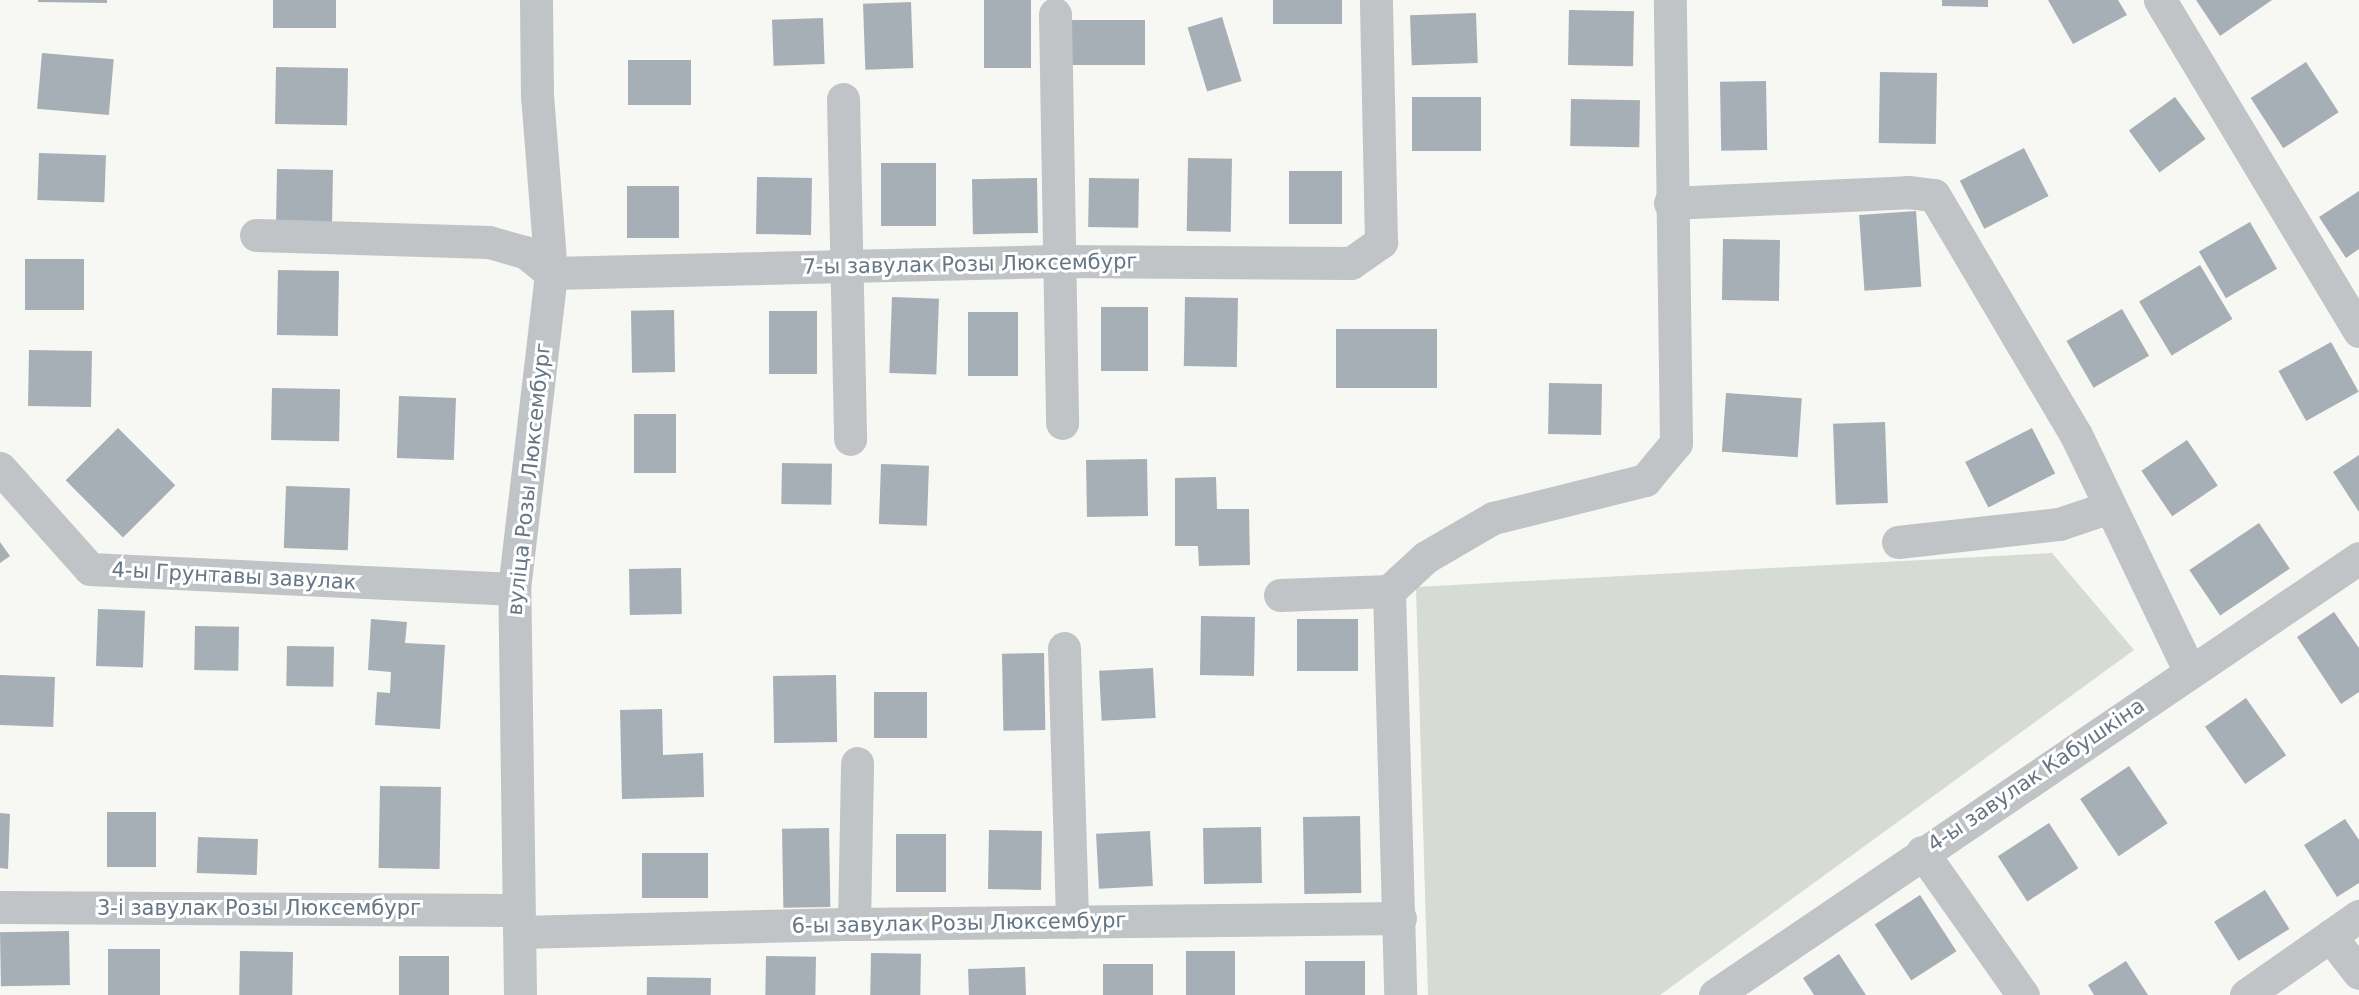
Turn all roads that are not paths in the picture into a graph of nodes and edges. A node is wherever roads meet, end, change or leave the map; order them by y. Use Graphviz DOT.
graph roads {
  1 [pos="536,0"];
  2 [pos="1376,0"];
  3 [pos="1670,0"];
  4 [pos="2160,0"];
  5 [pos="1055,14"];
  6 [pos="843,99"];
  7 [pos="1670,203"];
  8 [pos="256,235"];
  9 [pos="1058,261"];
  10 [pos="848,265"];
  11 [pos="551,273"];
  12 [pos="2359,331"];
  13 [pos="1062,423"];
  14 [pos="850,439"];
  15 [pos="0,468"];
  16 [pos="2110,507"];
  17 [pos="1898,542"];
  18 [pos="2359,558"];
  19 [pos="514,589"];
  20 [pos="1389,591"];
  21 [pos="1280,595"];
  22 [pos="1064,648"];
  23 [pos="2190,672"];
  24 [pos="857,763"];
  25 [pos="1922,852"];
  26 [pos="0,907"];
  27 [pos="2359,916"];
  28 [pos="1400,918"];
  29 [pos="518,921"];
  30 [pos="1072,922"];
  31 [pos="854,924"];
  32 [pos="2330,936"];
  33 [pos="2359,973"];
  34 [pos="520,995"];
  35 [pos="1400,995"];
  36 [pos="1715,995"];
  37 [pos="2023,995"];
  38 [pos="2247,995"];
  1 -- 11 [label="street, вуліца Розы Люксембург"];
  2 -- 9 [label="street, 7-ы завулак Розы Люксембург"];
  3 -- 7 [label="street"];
  4 -- 12 [label="street"];
  5 -- 9 [label="street"];
  6 -- 10 [label="street"];
  7 -- 16 [label="street"];
  7 -- 20 [label="street"];
  8 -- 11 [label="street"];
  9 -- 10 [label="street, 7-ы завулак Розы Люксембург"];
  9 -- 13 [label="street"];
  10 -- 11 [label="street, 7-ы завулак Розы Люксембург"];
  10 -- 14 [label="street"];
  11 -- 19 [label="street, вуліца Розы Люксембург"];
  15 -- 19 [label="street, 4-ы Грунтавы завулак"];
  16 -- 17 [label="street"];
  16 -- 23 [label="street"];
  18 -- 23 [label="street, 4-ы завулак Кабушкіна"];
  19 -- 29 [label="street, вуліца Розы Люксембург"];
  20 -- 21 [label="street"];
  20 -- 28 [label="street"];
  22 -- 30 [label="street"];
  23 -- 25 [label="street, 4-ы завулак Кабушкіна"];
  24 -- 31 [label="street"];
  25 -- 36 [label="street, 4-ы завулак Кабушкіна"];
  25 -- 37 [label="street"];
  26 -- 29 [label="street, 3-і завулак Розы Люксембург"];
  27 -- 32 [label="street"];
  28 -- 30 [label="street, 6-ы завулак Розы Люксембург"];
  28 -- 35 [label="street"];
  29 -- 31 [label="street, 6-ы завулак Розы Люксембург"];
  29 -- 34 [label="street, вуліца Розы Люксембург"];
  30 -- 31 [label="street, 6-ы завулак Розы Люксембург"];
  32 -- 33 [label="street"];
  32 -- 38 [label="street"];
}
